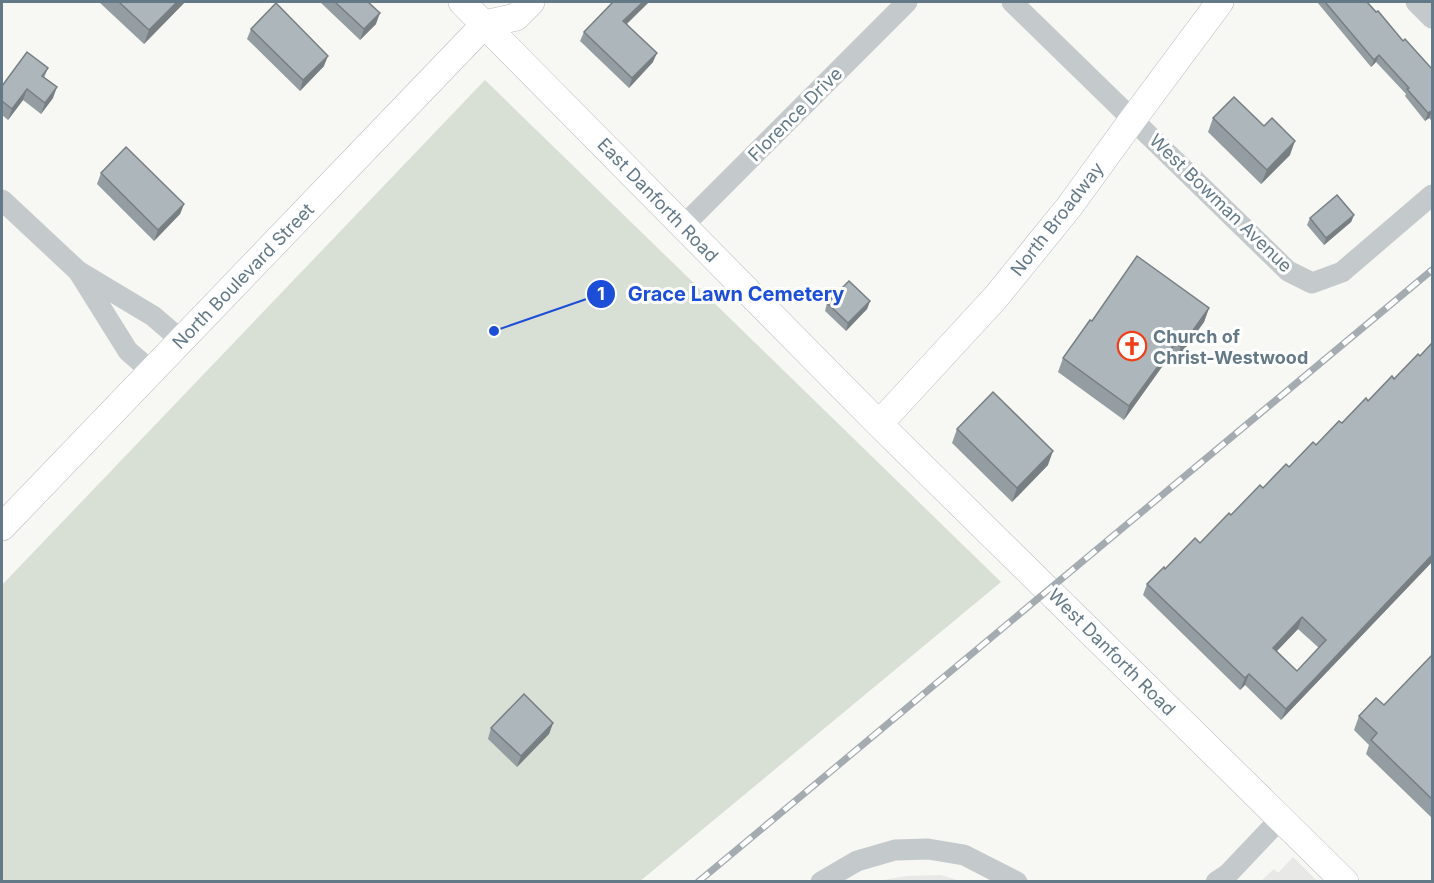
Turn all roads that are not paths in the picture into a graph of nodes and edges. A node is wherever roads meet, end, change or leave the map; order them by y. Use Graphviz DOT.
graph roads {
  1 [pos="462,2"];
  2 [pos="531,2"];
  3 [pos="907,2"];
  4 [pos="1012,2"];
  5 [pos="1220,2"];
  6 [pos="1416,2"];
  7 [pos="486,13"];
  8 [pos="1432,18"];
  9 [pos="1132,119"];
  10 [pos="1432,195"];
  11 [pos="2,200"];
  12 [pos="683,226"];
  13 [pos="78,271"];
  14 [pos="181,340"];
  15 [pos="151,371"];
  16 [pos="879,424"];
  17 [pos="2,527"];
  18 [pos="1281,818"];
  19 [pos="820,882"];
  20 [pos="1017,882"];
  21 [pos="1216,882"];
  22 [pos="1345,882"];
  1 -- 7 [label="main road, East Danforth Road"];
  2 -- 7 [label="main road"];
  3 -- 12 [label="street, Florence Drive"];
  4 -- 9 [label="street, West Bowman Avenue"];
  5 -- 9 [label="main road, North Broadway"];
  6 -- 8 [label="street"];
  7 -- 12 [label="main road, East Danforth Road"];
  7 -- 14 [label="main road, North Boulevard Street"];
  9 -- 10 [label="street, West Bowman Avenue"];
  9 -- 16 [label="main road, North Broadway"];
  11 -- 13 [label="street"];
  12 -- 16 [label="main road, East Danforth Road"];
  13 -- 14 [label="street"];
  13 -- 15 [label="street"];
  14 -- 15 [label="main road, North Boulevard Street"];
  15 -- 17 [label="main road, North Boulevard Street"];
  16 -- 18 [label="main road, West Danforth Road"];
  18 -- 21 [label="street"];
  18 -- 22 [label="main road, West Danforth Road"];
  19 -- 20 [label="street"];
}
